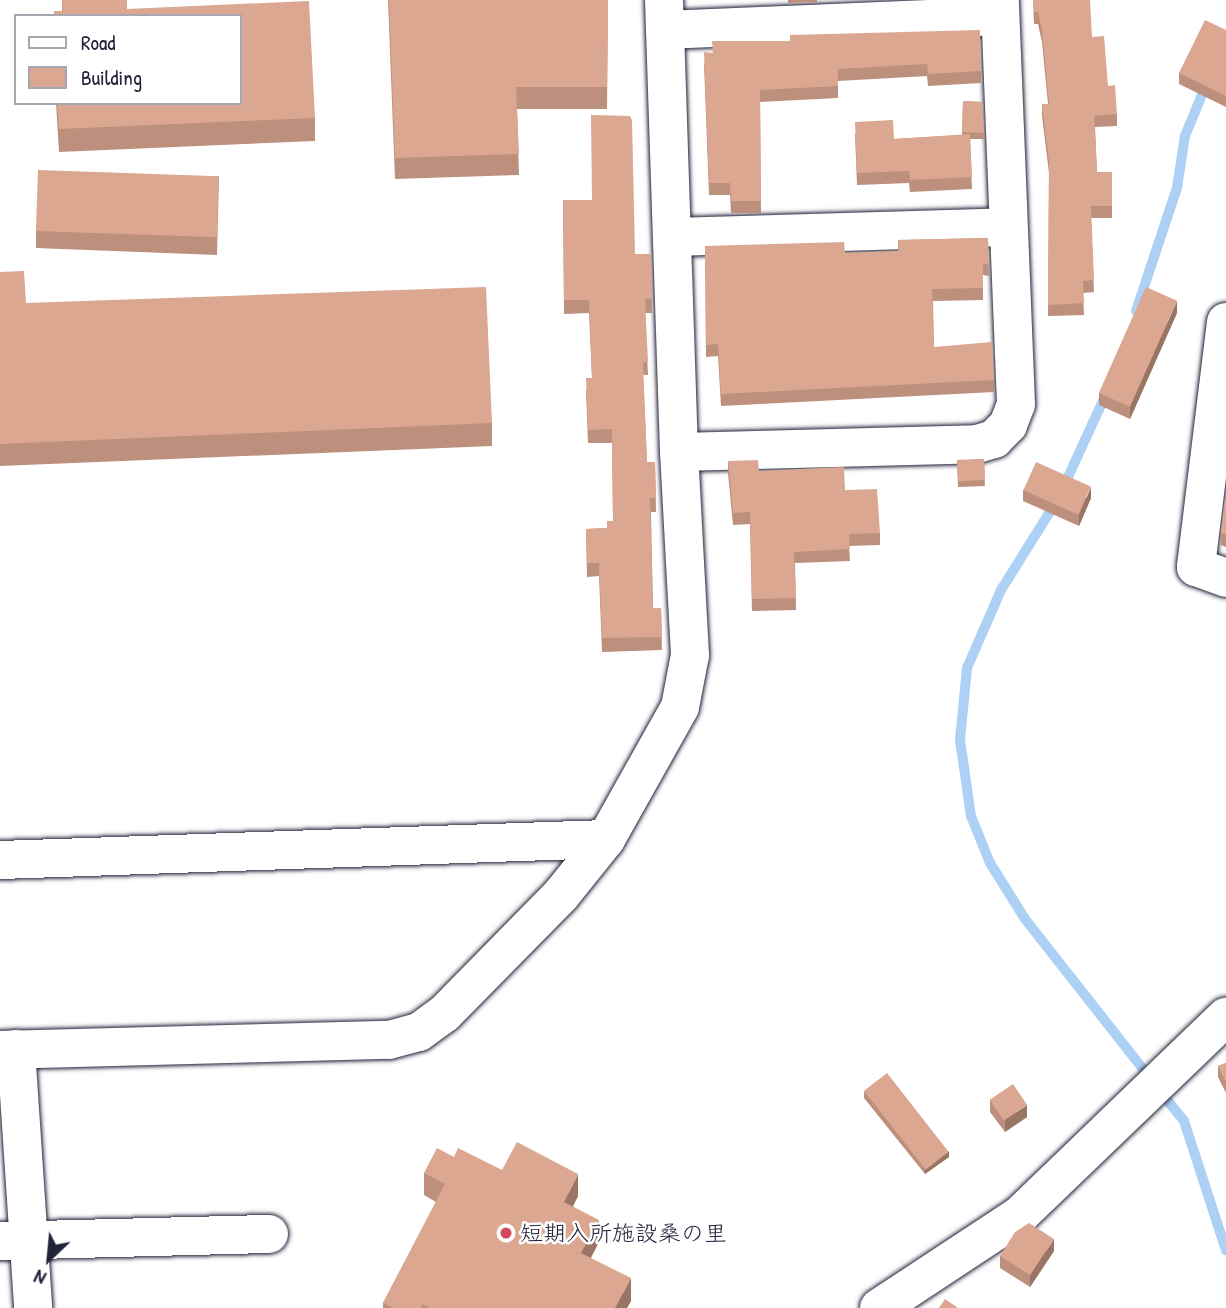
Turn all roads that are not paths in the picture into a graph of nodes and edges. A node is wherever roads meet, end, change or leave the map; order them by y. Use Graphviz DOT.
graph roads {
  1 [pos="1000,8"];
  2 [pos="664,15"];
  3 [pos="1006,227"];
  4 [pos="675,237"];
  5 [pos="1226,322"];
  6 [pos="679,452"];
  7 [pos="1226,578"];
  8 [pos="606,839"];
  9 [pos="0,860"];
  10 [pos="1226,1017"];
  11 [pos="8,1050"];
  12 [pos="269,1234"];
  13 [pos="14,1240"];
  14 [pos="33,1308"];
  15 [pos="879,1308"];
  1 -- 2 [label="street"];
  1 -- 3 [label="street"];
  2 -- 4 [label="street"];
  3 -- 4 [label="street"];
  3 -- 6 [label="street"];
  4 -- 6 [label="street"];
  5 -- 7 [label="street"];
  6 -- 8 [label="street"];
  8 -- 9 [label="street"];
  8 -- 11 [label="street"];
  10 -- 15 [label="street"];
  11 -- 13 [label="street"];
  12 -- 13 [label="street"];
  13 -- 14 [label="street"];
}
